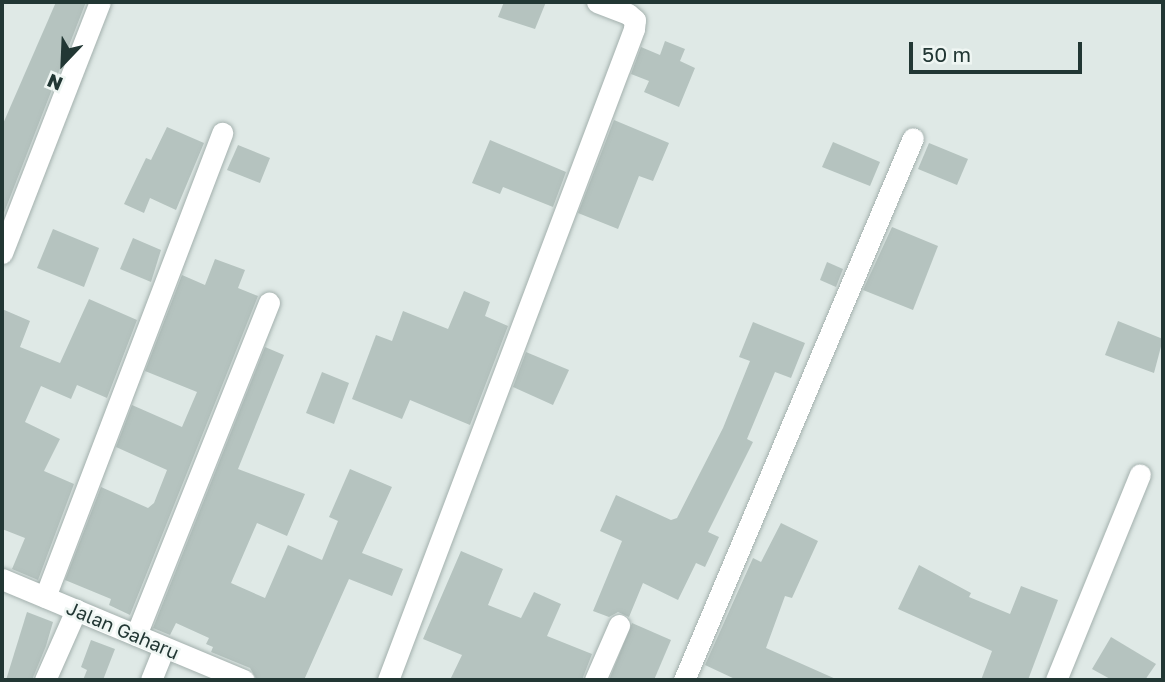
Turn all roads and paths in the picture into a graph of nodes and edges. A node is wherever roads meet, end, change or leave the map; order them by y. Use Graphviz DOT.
graph roads {
  1 [pos="100,2"];
  2 [pos="597,2"];
  3 [pos="222,133"];
  4 [pos="913,138"];
  5 [pos="2,253"];
  6 [pos="270,303"];
  7 [pos="1140,474"];
  8 [pos="2,579"];
  9 [pos="44,597"];
  10 [pos="76,610"];
  11 [pos="619,625"];
  12 [pos="136,635"];
  13 [pos="164,647"];
  14 [pos="238,679"];
  15 [pos="45,680"];
  16 [pos="151,680"];
  17 [pos="388,680"];
  18 [pos="595,680"];
  19 [pos="684,680"];
  20 [pos="1056,680"];
  1 -- 5 [label="street"];
  2 -- 17 [label="street"];
  3 -- 9 [label="street"];
  4 -- 19 [label="street"];
  6 -- 12 [label="street"];
  7 -- 20 [label="street"];
  8 -- 9 [label="street, Jalan Gaharu"];
  9 -- 10 [label="street, Jalan Gaharu"];
  10 -- 12 [label="street, Jalan Gaharu"];
  10 -- 15 [label="street"];
  11 -- 18 [label="street"];
  12 -- 13 [label="street, Jalan Gaharu"];
  13 -- 14 [label="street, Jalan Gaharu"];
  13 -- 16 [label="street"];
}
